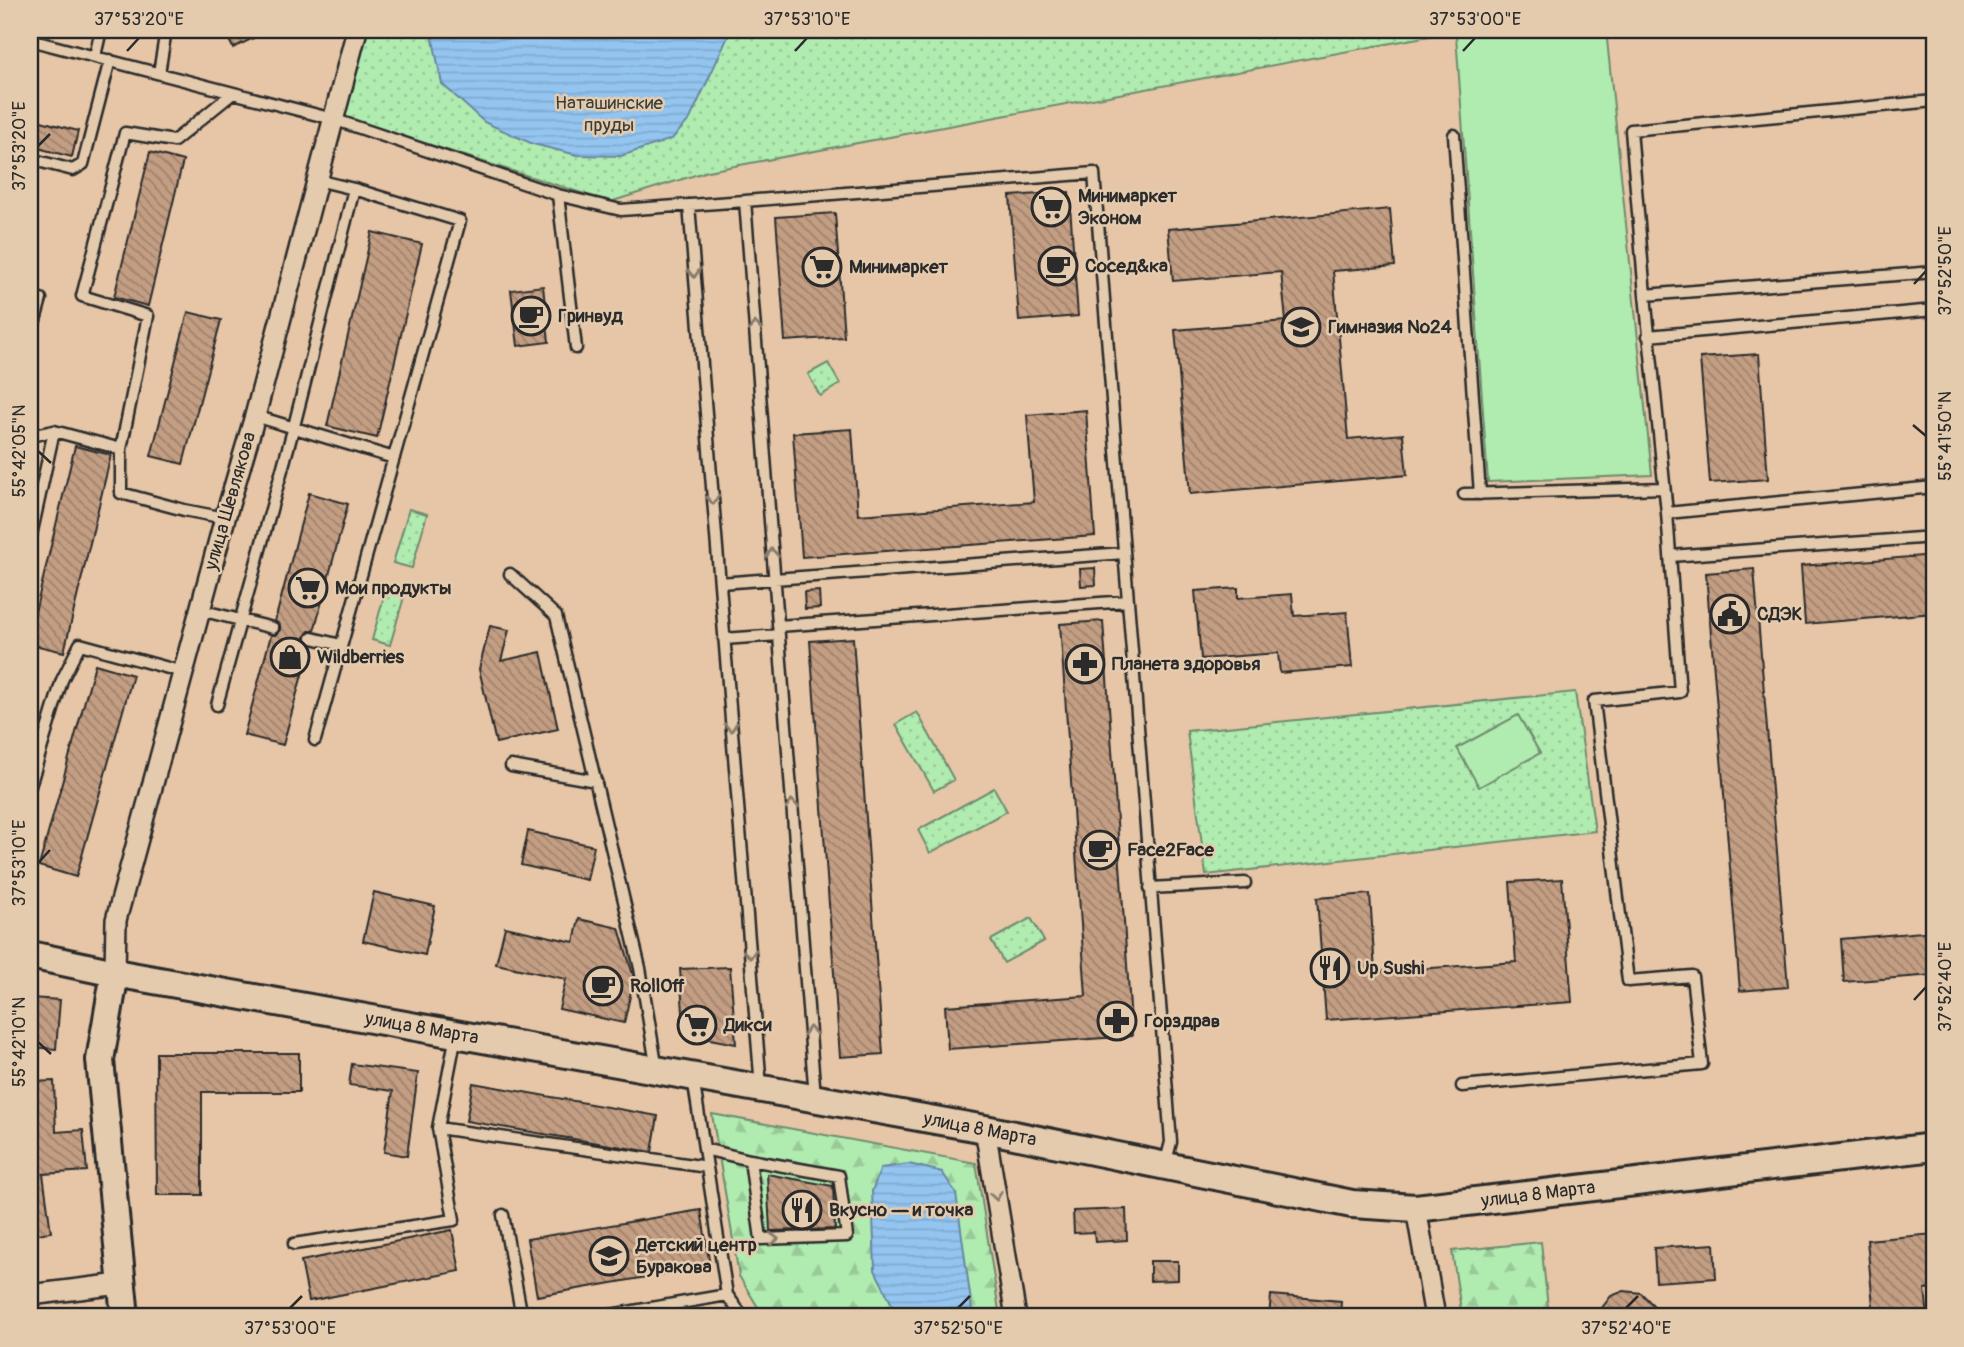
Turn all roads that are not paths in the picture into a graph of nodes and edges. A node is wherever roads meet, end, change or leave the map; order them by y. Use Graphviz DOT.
graph roads {
  1 [pos="102,30"];
  2 [pos="166,30"];
  3 [pos="357,30"];
  4 [pos="30,40"];
  5 [pos="95,57"];
  6 [pos="110,61"];
  7 [pos="159,73"];
  8 [pos="233,93"];
  9 [pos="1934,101"];
  10 [pos="333,119"];
  11 [pos="1454,135"];
  12 [pos="30,159"];
  13 [pos="316,180"];
  14 [pos="354,189"];
  15 [pos="558,195"];
  16 [pos="745,201"];
  17 [pos="689,205"];
  18 [pos="1934,272"];
  19 [pos="1645,295"];
  20 [pos="41,299"];
  21 [pos="1934,310"];
  22 [pos="1648,335"];
  23 [pos="30,338"];
  24 [pos="576,348"];
  25 [pos="255,416"];
  26 [pos="293,430"];
  27 [pos="54,431"];
  28 [pos="30,436"];
  29 [pos="121,449"];
  30 [pos="394,458"];
  31 [pos="1934,486"];
  32 [pos="1664,488"];
  33 [pos="1464,494"];
  34 [pos="1480,494"];
  35 [pos="1667,513"];
  36 [pos="225,518"];
  37 [pos="1934,537"];
  38 [pos="30,540"];
  39 [pos="1124,553"];
  40 [pos="1670,556"];
  41 [pos="510,574"];
  42 [pos="775,579"];
  43 [pos="720,583"];
  44 [pos="1128,601"];
  45 [pos="200,610"];
  46 [pos="240,621"];
  47 [pos="273,628"];
  48 [pos="779,631"];
  49 [pos="312,638"];
  50 [pos="724,639"];
  51 [pos="341,645"];
  52 [pos="183,672"];
  53 [pos="216,705"];
  54 [pos="314,740"];
  55 [pos="511,766"];
  56 [pos="596,781"];
  57 [pos="30,786"];
  58 [pos="1245,883"];
  59 [pos="1150,888"];
  60 [pos="30,956"];
  61 [pos="115,973"];
  62 [pos="456,1034"];
  63 [pos="657,1070"];
  64 [pos="693,1077"];
  65 [pos="1461,1086"];
  66 [pos="761,1089"];
  67 [pos="816,1099"];
  68 [pos="438,1128"];
  69 [pos="985,1129"];
  70 [pos="1934,1147"];
  71 [pos="704,1149"];
  72 [pos="750,1160"];
  73 [pos="1165,1166"];
  74 [pos="707,1167"];
  75 [pos="1416,1208"];
  76 [pos="503,1215"];
  77 [pos="293,1244"];
  78 [pos="120,1284"];
  79 [pos="30,1295"];
  80 [pos="727,1295"];
  81 [pos="125,1317"];
  82 [pos="522,1317"];
  83 [pos="599,1317"];
  84 [pos="743,1317"];
  85 [pos="1016,1317"];
  86 [pos="1435,1317"];
  1 -- 5 [label="lane"];
  2 -- 7 [label="lane"];
  3 -- 10 [label="street, улица Шевлякова"];
  4 -- 5 [label="lane"];
  5 -- 6 [label="lane"];
  6 -- 7 [label="lane"];
  6 -- 12 [label="lane"];
  7 -- 8 [label="lane"];
  8 -- 10 [label="lane"];
  8 -- 29 [label="lane"];
  9 -- 19 [label="lane"];
  10 -- 13 [label="street, улица Шевлякова"];
  10 -- 15 [label="lane"];
  11 -- 34 [label="lane"];
  13 -- 14 [label="lane"];
  13 -- 25 [label="street, улица Шевлякова"];
  14 -- 26 [label="lane"];
  14 -- 30 [label="lane"];
  15 -- 17 [label="lane"];
  15 -- 24 [label="lane"];
  16 -- 17 [label="lane"];
  16 -- 39 [label="lane"];
  42 -- 16 [label="lane, one-way"];
  17 -- 43 [label="lane, one-way"];
  18 -- 19 [label="lane"];
  19 -- 22 [label="lane"];
  20 -- 23 [label="lane"];
  21 -- 22 [label="lane"];
  22 -- 32 [label="lane"];
  25 -- 26 [label="lane"];
  25 -- 36 [label="street, улица Шевлякова"];
  26 -- 30 [label="lane"];
  26 -- 46 [label="lane"];
  27 -- 28 [label="lane"];
  27 -- 29 [label="lane"];
  27 -- 38 [label="lane"];
  29 -- 36 [label="lane"];
  30 -- 51 [label="lane"];
  31 -- 35 [label="lane"];
  32 -- 34 [label="lane"];
  32 -- 35 [label="lane"];
  33 -- 34 [label="lane"];
  35 -- 40 [label="lane"];
  36 -- 45 [label="street, улица Шевлякова"];
  37 -- 40 [label="lane"];
  39 -- 42 [label="lane"];
  39 -- 44 [label="lane"];
  40 -- 65 [label="lane"];
  41 -- 56 [label="lane"];
  42 -- 43 [label="lane"];
  42 -- 48 [label="lane"];
  43 -- 50 [label="lane"];
  44 -- 48 [label="lane"];
  44 -- 59 [label="lane"];
  45 -- 46 [label="lane"];
  45 -- 52 [label="street, улица Шевлякова"];
  46 -- 47 [label="lane"];
  46 -- 53 [label="lane"];
  48 -- 50 [label="lane"];
  67 -- 48 [label="lane, one-way"];
  49 -- 51 [label="lane"];
  50 -- 66 [label="lane, one-way"];
  51 -- 54 [label="lane"];
  52 -- 57 [label="lane"];
  52 -- 61 [label="street, улица Шевлякова"];
  55 -- 56 [label="lane"];
  56 -- 63 [label="lane"];
  58 -- 59 [label="lane"];
  59 -- 73 [label="lane"];
  60 -- 61 [label="street, улица 8 Марта"];
  61 -- 62 [label="street, улица 8 Марта"];
  61 -- 78 [label="street"];
  62 -- 63 [label="street, улица 8 Марта"];
  62 -- 68 [label="lane"];
  63 -- 64 [label="street, улица 8 Марта"];
  64 -- 66 [label="street, улица 8 Марта"];
  64 -- 71 [label="lane"];
  66 -- 67 [label="street, улица 8 Марта"];
  67 -- 69 [label="street, улица 8 Марта"];
  68 -- 74 [label="lane"];
  68 -- 77 [label="lane"];
  69 -- 73 [label="street, улица 8 Марта"];
  69 -- 85 [label="street, one-way"];
  70 -- 75 [label="street, улица 8 Марта"];
  71 -- 72 [label="lane"];
  71 -- 74 [label="lane"];
  72 -- 72 [label="lane, one-way"];
  73 -- 75 [label="street, улица 8 Марта"];
  74 -- 80 [label="lane"];
  75 -- 86 [label="street"];
  76 -- 82 [label="lane"];
  78 -- 79 [label="street"];
  78 -- 81 [label="street"];
  80 -- 83 [label="lane"];
  80 -- 84 [label="lane"];
}
